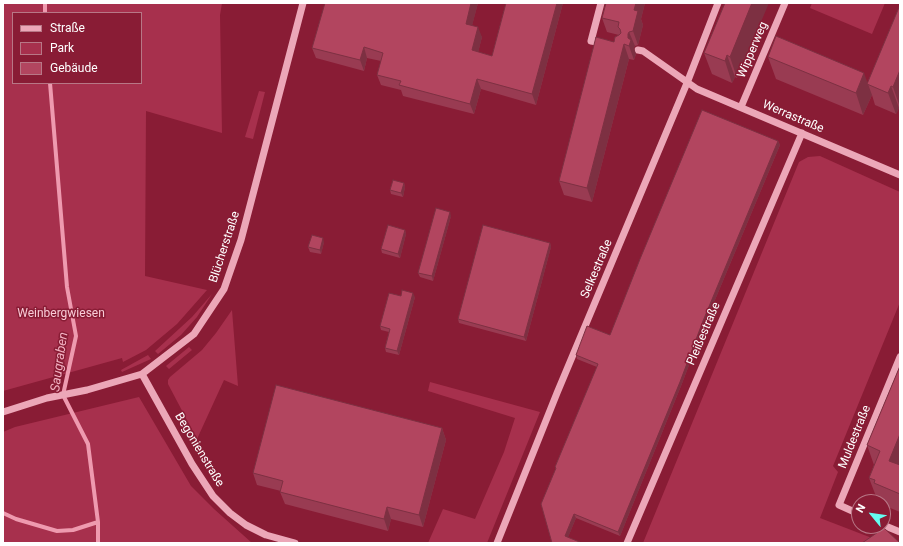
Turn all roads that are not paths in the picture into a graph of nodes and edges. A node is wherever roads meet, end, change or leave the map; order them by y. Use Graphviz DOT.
graph roads {
  1 [pos="303,3"];
  2 [pos="601,3"];
  3 [pos="718,3"];
  4 [pos="785,3"];
  5 [pos="614,44"];
  6 [pos="638,50"];
  7 [pos="687,83"];
  8 [pos="741,106"];
  9 [pos="802,133"];
  10 [pos="899,171"];
  11 [pos="900,357"];
  12 [pos="142,374"];
  13 [pos="3,412"];
  14 [pos="851,510"];
  15 [pos="295,543"];
  16 [pos="497,543"];
  17 [pos="627,543"];
  1 -- 12 [label="street, Blücherstraße"];
  2 -- 5 [label="street"];
  3 -- 7 [label="street, Selkestraße"];
  4 -- 8 [label="street, Wipperweg"];
  6 -- 7 [label="street, Werrastraße"];
  7 -- 8 [label="street, Werrastraße"];
  7 -- 16 [label="street, Selkestraße"];
  8 -- 9 [label="street, Werrastraße"];
  9 -- 10 [label="street, Werrastraße"];
  9 -- 17 [label="street, Pleißestraße"];
  11 -- 14 [label="street, Muldestraße"];
  12 -- 13 [label="street, Blücherstraße"];
  12 -- 15 [label="street, Begonienstraße"];
}
